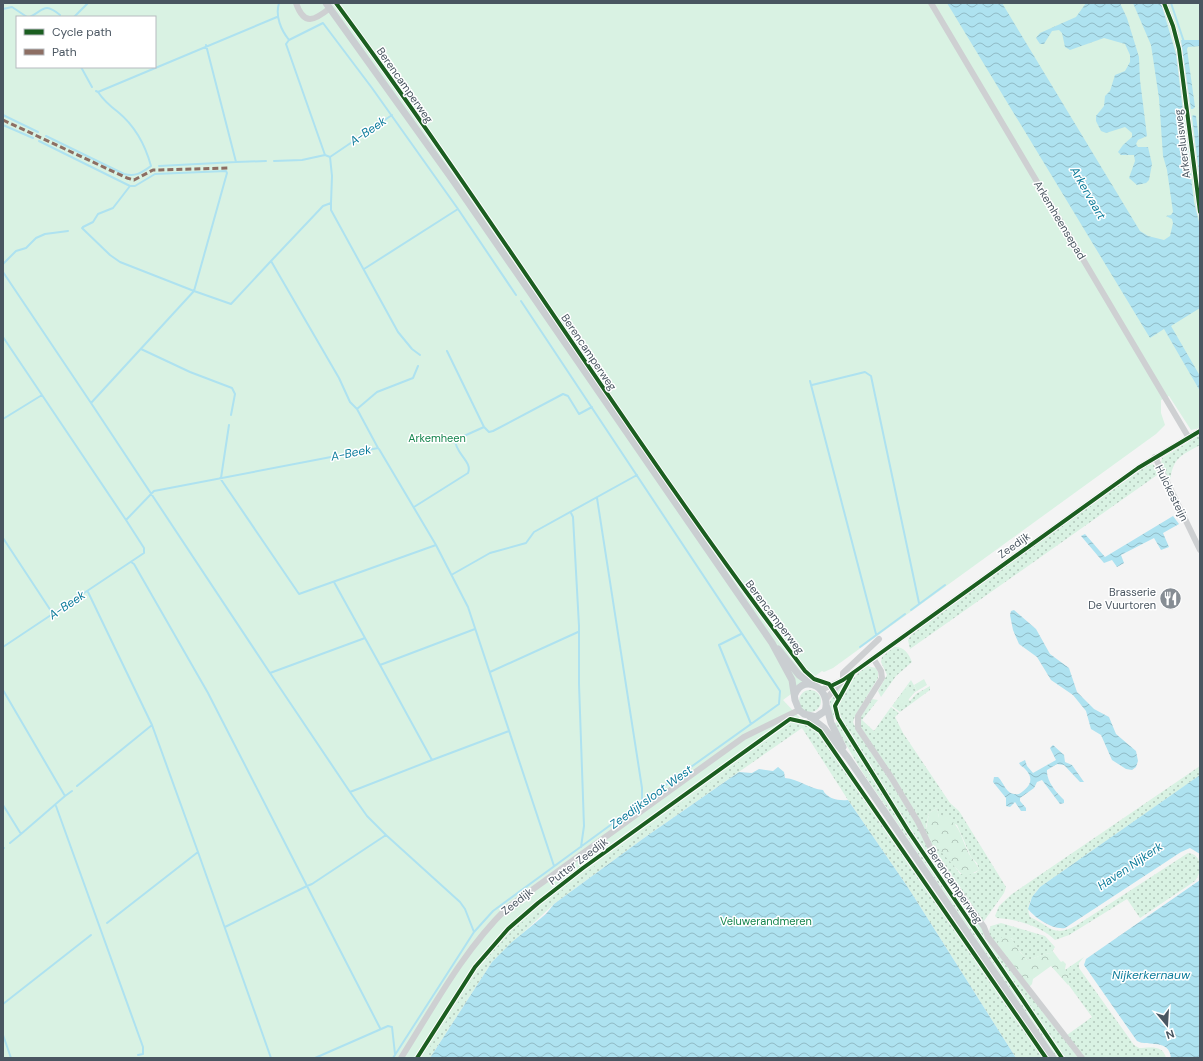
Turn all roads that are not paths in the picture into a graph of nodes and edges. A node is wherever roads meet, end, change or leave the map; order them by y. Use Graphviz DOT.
graph roads {
  1 [pos="296,3"];
  2 [pos="931,3"];
  3 [pos="1164,3"];
  4 [pos="328,6"];
  5 [pos="1200,212"];
  6 [pos="1200,431"];
  7 [pos="1189,438"];
  8 [pos="1155,457"];
  9 [pos="1200,550"];
  10 [pos="879,639"];
  11 [pos="772,643"];
  12 [pos="873,658"];
  13 [pos="843,680"];
  14 [pos="814,686"];
  15 [pos="821,690"];
  16 [pos="795,694"];
  17 [pos="826,702"];
  18 [pos="799,710"];
  19 [pos="810,717"];
  20 [pos="848,758"];
  21 [pos="401,1058"];
  22 [pos="1053,1058"];
  23 [pos="1082,1058"];
  1 -- 4 [label="street"];
  2 -- 7 [label="street, Arkemheensepad"];
  3 -- 5 [label="street, Arkersluisweg"];
  4 -- 11 [label="main road, Berencamperweg"];
  6 -- 7 [label="street, Zeedijk"];
  7 -- 8 [label="street, Zeedijk"];
  8 -- 9 [label="street, Hulckesteijn"];
  8 -- 12 [label="street, Zeedijk"];
  10 -- 13 [label="street, Zeedijk"];
  11 -- 14 [label="main road, Berencamperweg"];
  11 -- 16 [label="main road, Berencamperweg"];
  12 -- 13 [label="street, Zeedijk"];
  12 -- 23 [label="street, Berencamperweg"];
  13 -- 15 [label="street, Zeedijk"];
  13 -- 17 [label="street, Zeedijk"];
  14 -- 15 [label="main road"];
  14 -- 16 [label="main road"];
  15 -- 17 [label="main road"];
  16 -- 18 [label="main road"];
  17 -- 19 [label="main road"];
  17 -- 20 [label="main road, Berencamperweg"];
  18 -- 19 [label="main road"];
  18 -- 21 [label="street, Zeedijk"];
  19 -- 20 [label="main road, Berencamperweg"];
  20 -- 22 [label="main road, Berencamperweg"];
}
